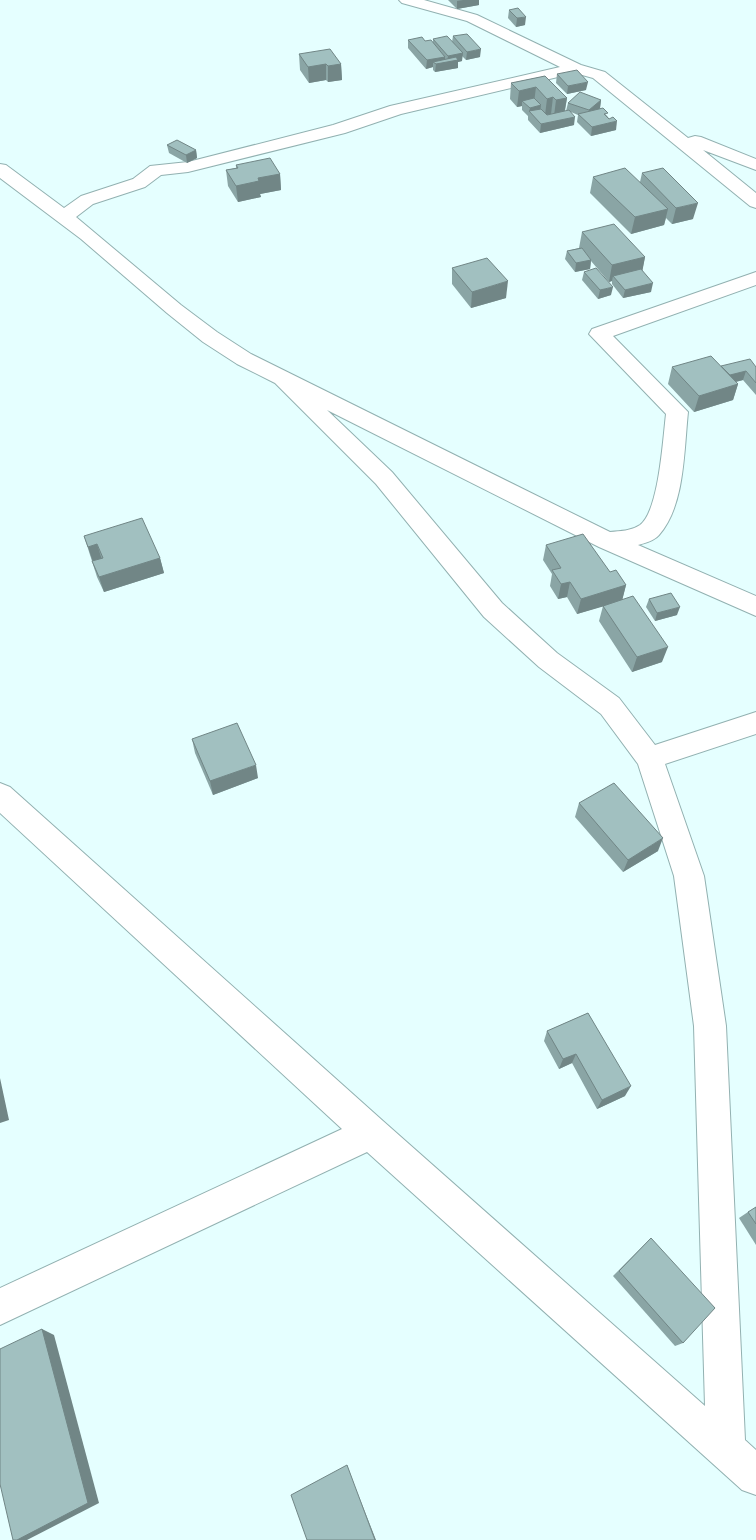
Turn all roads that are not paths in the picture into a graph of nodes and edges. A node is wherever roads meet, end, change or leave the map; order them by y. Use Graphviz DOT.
graph roads {
  1 [pos="408,0"];
  2 [pos="576,68"];
  3 [pos="670,132"];
  4 [pos="756,165"];
  5 [pos="2,172"];
  6 [pos="756,202"];
  7 [pos="64,217"];
  8 [pos="756,278"];
  9 [pos="281,377"];
  10 [pos="607,541"];
  11 [pos="756,607"];
  12 [pos="756,723"];
  13 [pos="649,758"];
  14 [pos="0,795"];
  15 [pos="371,1133"];
  16 [pos="0,1307"];
  17 [pos="726,1450"];
  18 [pos="756,1476"];
  1 -- 2 [label="street"];
  2 -- 3 [label="street"];
  2 -- 7 [label="street"];
  3 -- 4 [label="street"];
  3 -- 6 [label="street"];
  5 -- 7 [label="street"];
  7 -- 9 [label="street"];
  8 -- 10 [label="street"];
  9 -- 10 [label="street"];
  9 -- 13 [label="street"];
  10 -- 11 [label="street"];
  12 -- 13 [label="street"];
  13 -- 17 [label="street"];
  14 -- 15 [label="street"];
  15 -- 16 [label="street"];
  15 -- 17 [label="street"];
  17 -- 18 [label="street"];
}
